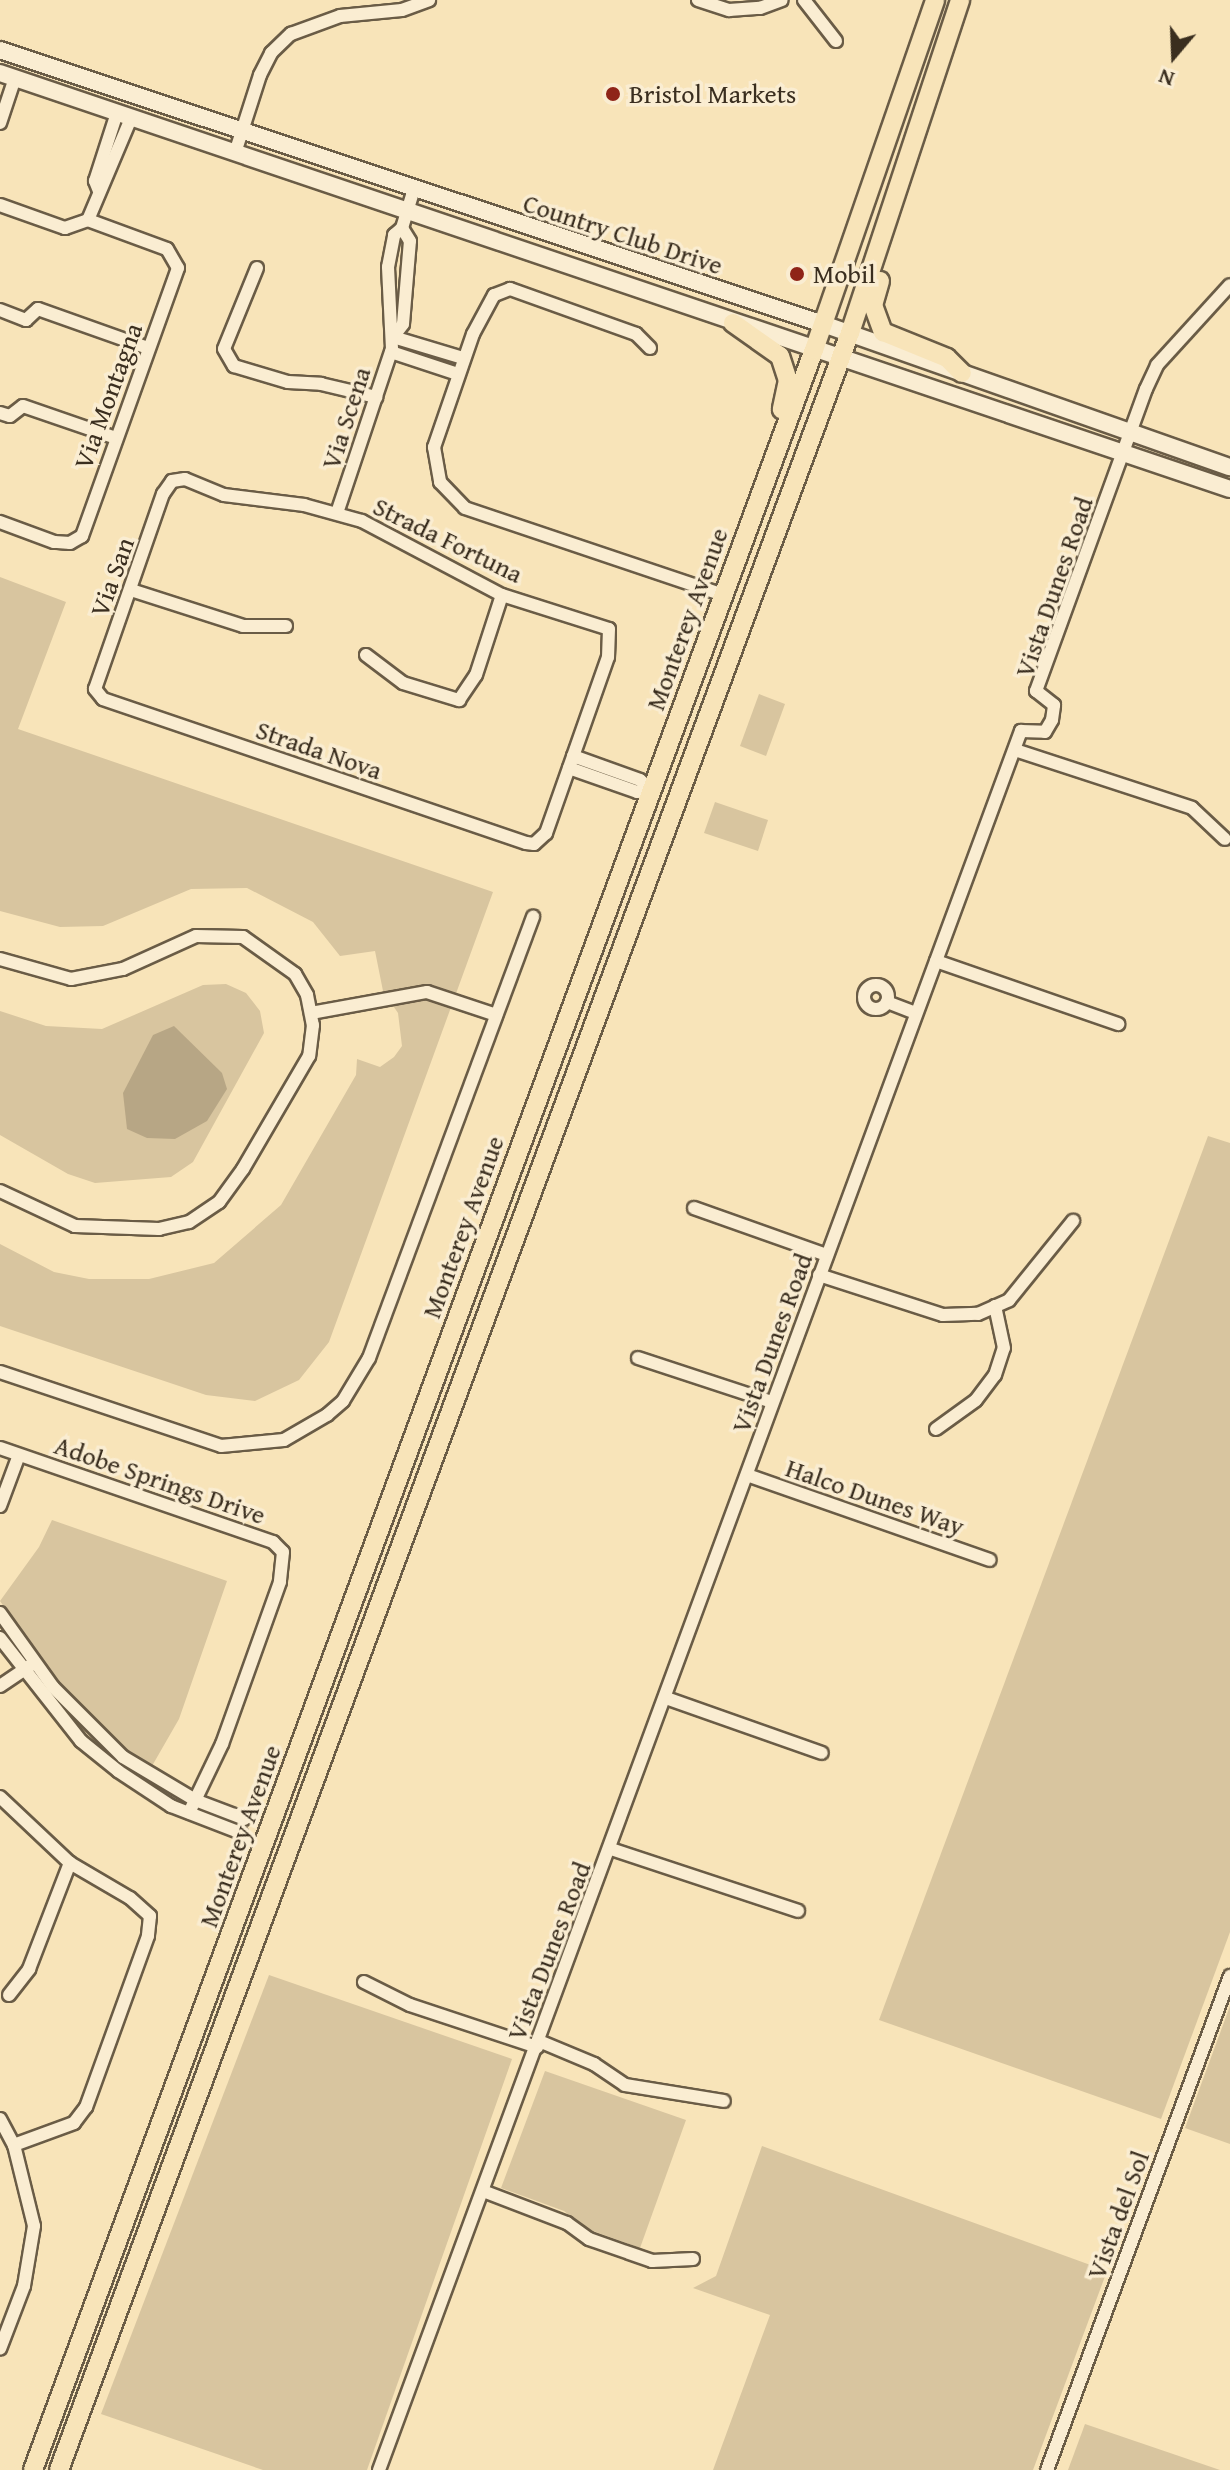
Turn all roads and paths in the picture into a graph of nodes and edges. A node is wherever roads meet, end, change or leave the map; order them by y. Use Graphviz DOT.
graph roads {
  1 [pos="429,0"];
  2 [pos="698,0"];
  3 [pos="782,0"];
  4 [pos="804,0"];
  5 [pos="935,0"];
  6 [pos="960,0"];
  7 [pos="836,41"];
  8 [pos="0,50"];
  9 [pos="8,75"];
  10 [pos="124,116"];
  11 [pos="0,123"];
  12 [pos="241,132"];
  13 [pos="235,153"];
  14 [pos="413,191"];
  15 [pos="0,205"];
  16 [pos="88,220"];
  17 [pos="404,221"];
  18 [pos="881,238"];
  19 [pos="257,268"];
  20 [pos="1230,285"];
  21 [pos="0,310"];
  22 [pos="733,323"];
  23 [pos="823,324"];
  24 [pos="850,333"];
  25 [pos="393,337"];
  26 [pos="148,348"];
  27 [pos="650,348"];
  28 [pos="434,349"];
  29 [pos="814,350"];
  30 [pos="391,352"];
  31 [pos="463,358"];
  32 [pos="840,360"];
  33 [pos="429,365"];
  34 [pos="962,373"];
  35 [pos="458,374"];
  36 [pos="376,397"];
  37 [pos="0,413"];
  38 [pos="1133,434"];
  39 [pos="116,438"];
  40 [pos="1125,453"];
  41 [pos="1230,467"];
  42 [pos="770,470"];
  43 [pos="172,481"];
  44 [pos="1230,489"];
  45 [pos="337,513"];
  46 [pos="0,522"];
  47 [pos="131,590"];
  48 [pos="502,595"];
  49 [pos="724,595"];
  50 [pos="286,626"];
  51 [pos="366,655"];
  52 [pos="95,689"];
  53 [pos="1015,750"];
  54 [pos="571,762"];
  55 [pos="651,790"];
  56 [pos="1225,839"];
  57 [pos="642,885"];
  58 [pos="533,916"];
  59 [pos="0,959"];
  60 [pos="936,961"];
  61 [pos="887,1002"];
  62 [pos="311,1013"];
  63 [pos="916,1013"];
  64 [pos="496,1015"];
  65 [pos="1118,1024"];
  66 [pos="0,1191"];
  67 [pos="694,1208"];
  68 [pos="1073,1221"];
  69 [pos="827,1255"];
  70 [pos="819,1275"];
  71 [pos="995,1306"];
  72 [pos="638,1358"];
  73 [pos="0,1372"];
  74 [pos="772,1402"];
  75 [pos="936,1429"];
  76 [pos="0,1448"];
  77 [pos="409,1451"];
  78 [pos="19,1455"];
  79 [pos="747,1475"];
  80 [pos="0,1506"];
  81 [pos="402,1543"];
  82 [pos="990,1560"];
  83 [pos="0,1613"];
  84 [pos="0,1638"];
  85 [pos="29,1666"];
  86 [pos="0,1686"];
  87 [pos="666,1698"];
  88 [pos="822,1753"];
  89 [pos="0,1797"];
  90 [pos="195,1800"];
  91 [pos="189,1813"];
  92 [pos="245,1819"];
  93 [pos="241,1833"];
  94 [pos="611,1849"];
  95 [pos="70,1863"];
  96 [pos="798,1911"];
  97 [pos="1230,1976"];
  98 [pos="364,1982"];
  99 [pos="9,1995"];
  100 [pos="538,2044"];
  101 [pos="724,2101"];
  102 [pos="0,2119"];
  103 [pos="14,2145"];
  104 [pos="483,2191"];
  105 [pos="693,2259"];
  106 [pos="0,2349"];
  107 [pos="33,2470"];
  108 [pos="59,2470"];
  109 [pos="379,2470"];
  110 [pos="1047,2470"];
  1 -- 12 [label="street"];
  2 -- 3 [label="street"];
  4 -- 7 [label="street"];
  5 -- 23 [label="main road, Monterey Avenue"];
  6 -- 18 [label="main road, Monterey Avenue"];
  8 -- 12 [label="main road, Country Club Drive"];
  9 -- 10 [label="main road, Country Club Drive"];
  9 -- 11 [label="street"];
  10 -- 13 [label="main road, Country Club Drive"];
  10 -- 16 [label="street"];
  12 -- 13 [label="street"];
  12 -- 14 [label="main road, Country Club Drive"];
  13 -- 17 [label="main road, Country Club Drive"];
  14 -- 17 [label="street, Via Scena"];
  14 -- 23 [label="main road, Country Club Drive"];
  15 -- 16 [label="street"];
  16 -- 26 [label="street, Via Montagna"];
  17 -- 22 [label="main road, Country Club Drive"];
  17 -- 25 [label="street, Via Scena"];
  18 -- 24 [label="main road, Monterey Avenue"];
  18 -- 34 [label="main road"];
  19 -- 36 [label="street"];
  20 -- 38 [label="street, Vista Dunes Road"];
  21 -- 26 [label="street"];
  22 -- 29 [label="main road, Country Club Drive"];
  22 -- 42 [label="main road"];
  23 -- 24 [label="main road, Country Club Drive"];
  23 -- 29 [label="main road, Monterey Avenue"];
  24 -- 32 [label="main road, Monterey Avenue"];
  24 -- 34 [label="main road, Country Club Drive"];
  25 -- 28 [label="street"];
  25 -- 30 [label="street, Via Scena"];
  26 -- 39 [label="street, Via Montagna"];
  27 -- 31 [label="street"];
  28 -- 31 [label="street"];
  28 -- 33 [label="street"];
  29 -- 32 [label="main road, Country Club Drive"];
  29 -- 42 [label="main road, Monterey Avenue"];
  30 -- 33 [label="street"];
  30 -- 36 [label="street, Via Scena"];
  31 -- 35 [label="street"];
  32 -- 40 [label="main road, Country Club Drive"];
  32 -- 57 [label="main road, Monterey Avenue"];
  33 -- 35 [label="street"];
  34 -- 38 [label="main road, Country Club Drive"];
  35 -- 49 [label="street"];
  36 -- 45 [label="street, Via Scena"];
  37 -- 39 [label="street"];
  38 -- 40 [label="street, Vista Dunes Road"];
  38 -- 41 [label="main road, Country Club Drive"];
  39 -- 46 [label="street, Via Montagna"];
  40 -- 44 [label="main road, Country Club Drive"];
  40 -- 53 [label="street, Vista Dunes Road"];
  42 -- 49 [label="main road, Monterey Avenue"];
  43 -- 45 [label="street, Strada Fortuna"];
  43 -- 47 [label="street, Via San"];
  45 -- 48 [label="street, Strada Fortuna"];
  47 -- 50 [label="street"];
  47 -- 52 [label="street, Via San"];
  48 -- 51 [label="street"];
  48 -- 54 [label="street, Strada Fortuna"];
  49 -- 55 [label="main road, Monterey Avenue"];
  52 -- 54 [label="street, Strada Nova"];
  53 -- 56 [label="street"];
  53 -- 60 [label="street, Vista Dunes Road"];
  54 -- 55 [label="street"];
  55 -- 57 [label="main road"];
  55 -- 77 [label="main road, Monterey Avenue"];
  57 -- 81 [label="main road, Monterey Avenue"];
  58 -- 64 [label="street"];
  59 -- 62 [label="street"];
  60 -- 63 [label="street, Vista Dunes Road"];
  60 -- 65 [label="street"];
  61 -- 63 [label="street"];
  62 -- 64 [label="street"];
  62 -- 66 [label="street"];
  63 -- 69 [label="street, Vista Dunes Road"];
  64 -- 73 [label="street"];
  67 -- 69 [label="street"];
  68 -- 71 [label="street"];
  69 -- 70 [label="street, Vista Dunes Road"];
  70 -- 71 [label="street"];
  70 -- 74 [label="street, Vista Dunes Road"];
  71 -- 75 [label="street"];
  72 -- 74 [label="street"];
  74 -- 79 [label="street, Vista Dunes Road"];
  76 -- 78 [label="street, Adobe Springs Drive"];
  77 -- 81 [label="main road"];
  77 -- 107 [label="main road, Monterey Avenue"];
  78 -- 80 [label="street"];
  78 -- 90 [label="street, Adobe Springs Drive"];
  79 -- 82 [label="street, Halco Dunes Way"];
  79 -- 87 [label="street, Vista Dunes Road"];
  81 -- 108 [label="main road, Monterey Avenue"];
  83 -- 85 [label="street"];
  84 -- 85 [label="street"];
  85 -- 86 [label="street"];
  85 -- 90 [label="street"];
  85 -- 91 [label="street"];
  87 -- 88 [label="street"];
  87 -- 94 [label="street, Vista Dunes Road"];
  89 -- 95 [label="street"];
  90 -- 91 [label="street, Adobe Springs Drive"];
  90 -- 92 [label="street"];
  91 -- 93 [label="street"];
  94 -- 96 [label="street"];
  94 -- 100 [label="street, Vista Dunes Road"];
  95 -- 99 [label="street"];
  95 -- 103 [label="street"];
  97 -- 110 [label="street, Vista del Sol"];
  98 -- 100 [label="street"];
  100 -- 101 [label="street"];
  100 -- 104 [label="street, Vista Dunes Road"];
  102 -- 103 [label="street"];
  103 -- 106 [label="street"];
  104 -- 105 [label="street"];
  104 -- 109 [label="street, Vista Dunes Road"];
}
